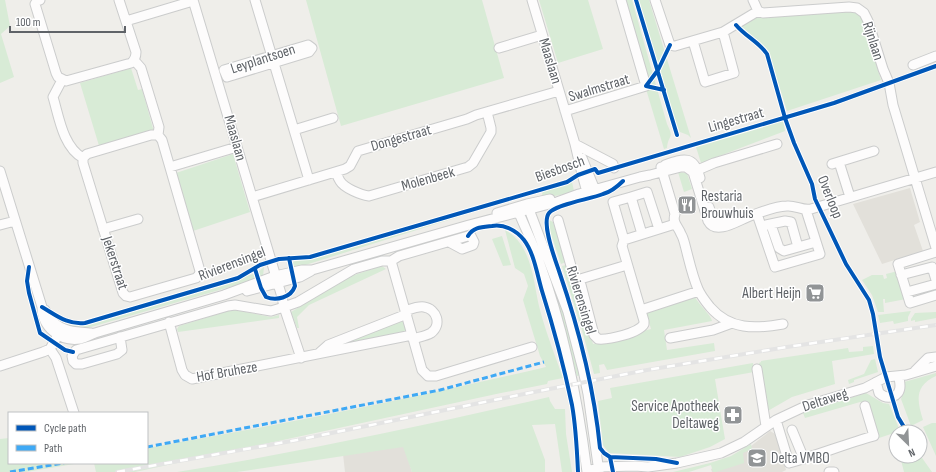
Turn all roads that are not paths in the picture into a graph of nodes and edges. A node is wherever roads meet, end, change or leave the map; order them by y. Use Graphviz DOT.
graph roads {
  1 [pos="40,0"];
  2 [pos="119,0"];
  3 [pos="255,0"];
  4 [pos="532,0"];
  5 [pos="621,0"];
  6 [pos="655,0"];
  7 [pos="753,0"];
  8 [pos="193,1"];
  9 [pos="858,4"];
  10 [pos="758,11"];
  11 [pos="126,20"];
  12 [pos="723,32"];
  13 [pos="542,35"];
  14 [pos="693,41"];
  15 [pos="499,48"];
  16 [pos="936,56"];
  17 [pos="134,60"];
  18 [pos="913,65"];
  19 [pos="62,80"];
  20 [pos="559,91"];
  21 [pos="565,111"];
  22 [pos="487,112"];
  23 [pos="333,118"];
  24 [pos="294,130"];
  25 [pos="158,135"];
  26 [pos="575,144"];
  27 [pos="777,144"];
  28 [pos="237,147"];
  29 [pos="874,151"];
  30 [pos="83,158"];
  31 [pos="170,167"];
  32 [pos="614,168"];
  33 [pos="662,169"];
  34 [pos="0,171"];
  35 [pos="696,171"];
  36 [pos="336,172"];
  37 [pos="936,172"];
  38 [pos="915,178"];
  39 [pos="309,180"];
  40 [pos="587,192"];
  41 [pos="252,197"];
  42 [pos="631,197"];
  43 [pos="850,197"];
  44 [pos="528,207"];
  45 [pos="518,209"];
  46 [pos="806,210"];
  47 [pos="757,214"];
  48 [pos="138,219"];
  49 [pos="558,220"];
  50 [pos="15,221"];
  51 [pos="675,224"];
  52 [pos="0,225"];
  53 [pos="771,225"];
  54 [pos="761,226"];
  55 [pos="103,229"];
  56 [pos="659,229"];
  57 [pos="642,234"];
  58 [pos="624,240"];
  59 [pos="449,242"];
  60 [pos="816,242"];
  61 [pos="935,244"];
  62 [pos="798,247"];
  63 [pos="936,252"];
  64 [pos="391,261"];
  65 [pos="627,265"];
  66 [pos="901,275"];
  67 [pos="277,280"];
  68 [pos="577,280"];
  69 [pos="936,280"];
  70 [pos="936,284"];
  71 [pos="699,291"];
  72 [pos="906,292"];
  73 [pos="936,295"];
  74 [pos="284,307"];
  75 [pos="641,310"];
  76 [pos="406,312"];
  77 [pos="170,322"];
  78 [pos="732,323"];
  79 [pos="783,324"];
  80 [pos="60,332"];
  81 [pos="120,337"];
  82 [pos="413,337"];
  83 [pos="670,338"];
  84 [pos="532,347"];
  85 [pos="50,349"];
  86 [pos="316,354"];
  87 [pos="936,357"];
  88 [pos="300,358"];
  89 [pos="0,366"];
  90 [pos="936,366"];
  91 [pos="757,369"];
  92 [pos="914,373"];
  93 [pos="899,376"];
  94 [pos="876,382"];
  95 [pos="865,406"];
  96 [pos="74,412"];
  97 [pos="776,420"];
  98 [pos="766,426"];
  99 [pos="792,430"];
  100 [pos="804,459"];
  101 [pos="648,467"];
  102 [pos="791,468"];
  103 [pos="598,469"];
  104 [pos="587,472"];
  105 [pos="635,472"];
  106 [pos="829,472"];
  107 [pos="834,472"];
  1 -- 19 [label="street"];
  2 -- 11 [label="street"];
  3 -- 24 [label="street"];
  4 -- 13 [label="street, Maaslaan"];
  5 -- 21 [label="street, Swalmstraat"];
  6 -- 14 [label="street"];
  7 -- 10 [label="street"];
  8 -- 11 [label="street"];
  8 -- 28 [label="street, Maaslaan"];
  9 -- 10 [label="street, Rijnlaan"];
  9 -- 38 [label="street, Rijnlaan"];
  10 -- 12 [label="street"];
  11 -- 17 [label="street"];
  12 -- 14 [label="street"];
  12 -- 14 [label="street"];
  13 -- 15 [label="street"];
  13 -- 20 [label="street, Maaslaan"];
  16 -- 18 [label="street"];
  17 -- 19 [label="street"];
  17 -- 25 [label="street, Jekerstraat"];
  19 -- 30 [label="street"];
  20 -- 21 [label="street, Maaslaan"];
  20 -- 22 [label="street, Dongestraat"];
  21 -- 26 [label="street, Maaslaan"];
  22 -- 36 [label="street, Dongestraat"];
  22 -- 36 [label="street, Molenbeek"];
  23 -- 24 [label="street"];
  24 -- 39 [label="street"];
  25 -- 30 [label="street"];
  25 -- 31 [label="street, Jekerstraat"];
  26 -- 32 [label="street"];
  26 -- 40 [label="street, Maaslaan"];
  27 -- 35 [label="street"];
  28 -- 31 [label="street"];
  28 -- 41 [label="street, Maaslaan"];
  29 -- 43 [label="street"];
  30 -- 55 [label="street, Jekerstraat"];
  31 -- 55 [label="street, Jekerstraat"];
  33 -- 35 [label="street, Biesbosch"];
  33 -- 40 [label="street, Biesbosch"];
  33 -- 51 [label="street"];
  34 -- 50 [label="street, Rivierensingel"];
  35 -- 47 [label="street"];
  36 -- 39 [label="street, Dongestraat"];
  37 -- 38 [label="street"];
  38 -- 43 [label="street"];
  38 -- 61 [label="street, Rijnlaan"];
  39 -- 41 [label="street, Dongestraat"];
  40 -- 44 [label="street, Biesbosch"];
  41 -- 67 [label="street, Maaslaan"];
  42 -- 56 [label="street"];
  42 -- 57 [label="street"];
  42 -- 58 [label="street"];
  43 -- 46 [label="street"];
  44 -- 45 [label="street, Rivierensingel"];
  44 -- 103 [label="street, Rivierensingel"];
  45 -- 67 [label="street, Rivierensingel"];
  45 -- 104 [label="street, Rivierensingel"];
  46 -- 47 [label="street"];
  46 -- 60 [label="street"];
  47 -- 54 [label="street"];
  48 -- 55 [label="street"];
  49 -- 68 [label="street"];
  50 -- 52 [label="street"];
  50 -- 80 [label="street, Rivierensingel"];
  51 -- 56 [label="street"];
  51 -- 71 [label="street"];
  53 -- 54 [label="street"];
  53 -- 62 [label="street"];
  53 -- 62 [label="street"];
  54 -- 60 [label="street"];
  56 -- 57 [label="street"];
  57 -- 58 [label="street"];
  58 -- 65 [label="street"];
  59 -- 64 [label="street"];
  60 -- 62 [label="street"];
  63 -- 66 [label="street"];
  64 -- 74 [label="street"];
  64 -- 76 [label="street"];
  65 -- 68 [label="street"];
  65 -- 75 [label="street"];
  66 -- 69 [label="street"];
  66 -- 72 [label="street"];
  67 -- 74 [label="street"];
  67 -- 80 [label="street, Rivierensingel"];
  68 -- 75 [label="street"];
  70 -- 72 [label="street"];
  71 -- 75 [label="street"];
  71 -- 78 [label="street"];
  72 -- 73 [label="street"];
  74 -- 77 [label="street"];
  74 -- 88 [label="street"];
  76 -- 82 [label="street"];
  76 -- 82 [label="street"];
  76 -- 86 [label="street, Hof Bruheze"];
  77 -- 81 [label="street"];
  77 -- 88 [label="street, Hof Bruheze"];
  78 -- 79 [label="street"];
  78 -- 83 [label="street"];
  80 -- 85 [label="street"];
  81 -- 81 [label="street"];
  82 -- 84 [label="street"];
  82 -- 86 [label="street, Hof Bruheze"];
  85 -- 89 [label="street"];
  85 -- 96 [label="street"];
  86 -- 88 [label="street, Hof Bruheze"];
  87 -- 92 [label="street"];
  90 -- 92 [label="street, Deltaweg"];
  91 -- 98 [label="street"];
  92 -- 93 [label="street, Deltaweg"];
  93 -- 94 [label="street, Deltaweg"];
  93 -- 94 [label="street"];
  94 -- 97 [label="street, Deltaweg"];
  95 -- 100 [label="street, Deltaweg"];
  97 -- 98 [label="street, Deltaweg"];
  97 -- 102 [label="street, Deltaweg"];
  98 -- 101 [label="street, Deltaweg"];
  99 -- 100 [label="street, Deltaweg"];
  100 -- 102 [label="street, Deltaweg"];
  101 -- 103 [label="street, Deltaweg"];
  101 -- 105 [label="street, Deltaweg"];
  103 -- 104 [label="street, Deltaweg"];
  106 -- 107 [label="street"];
}
